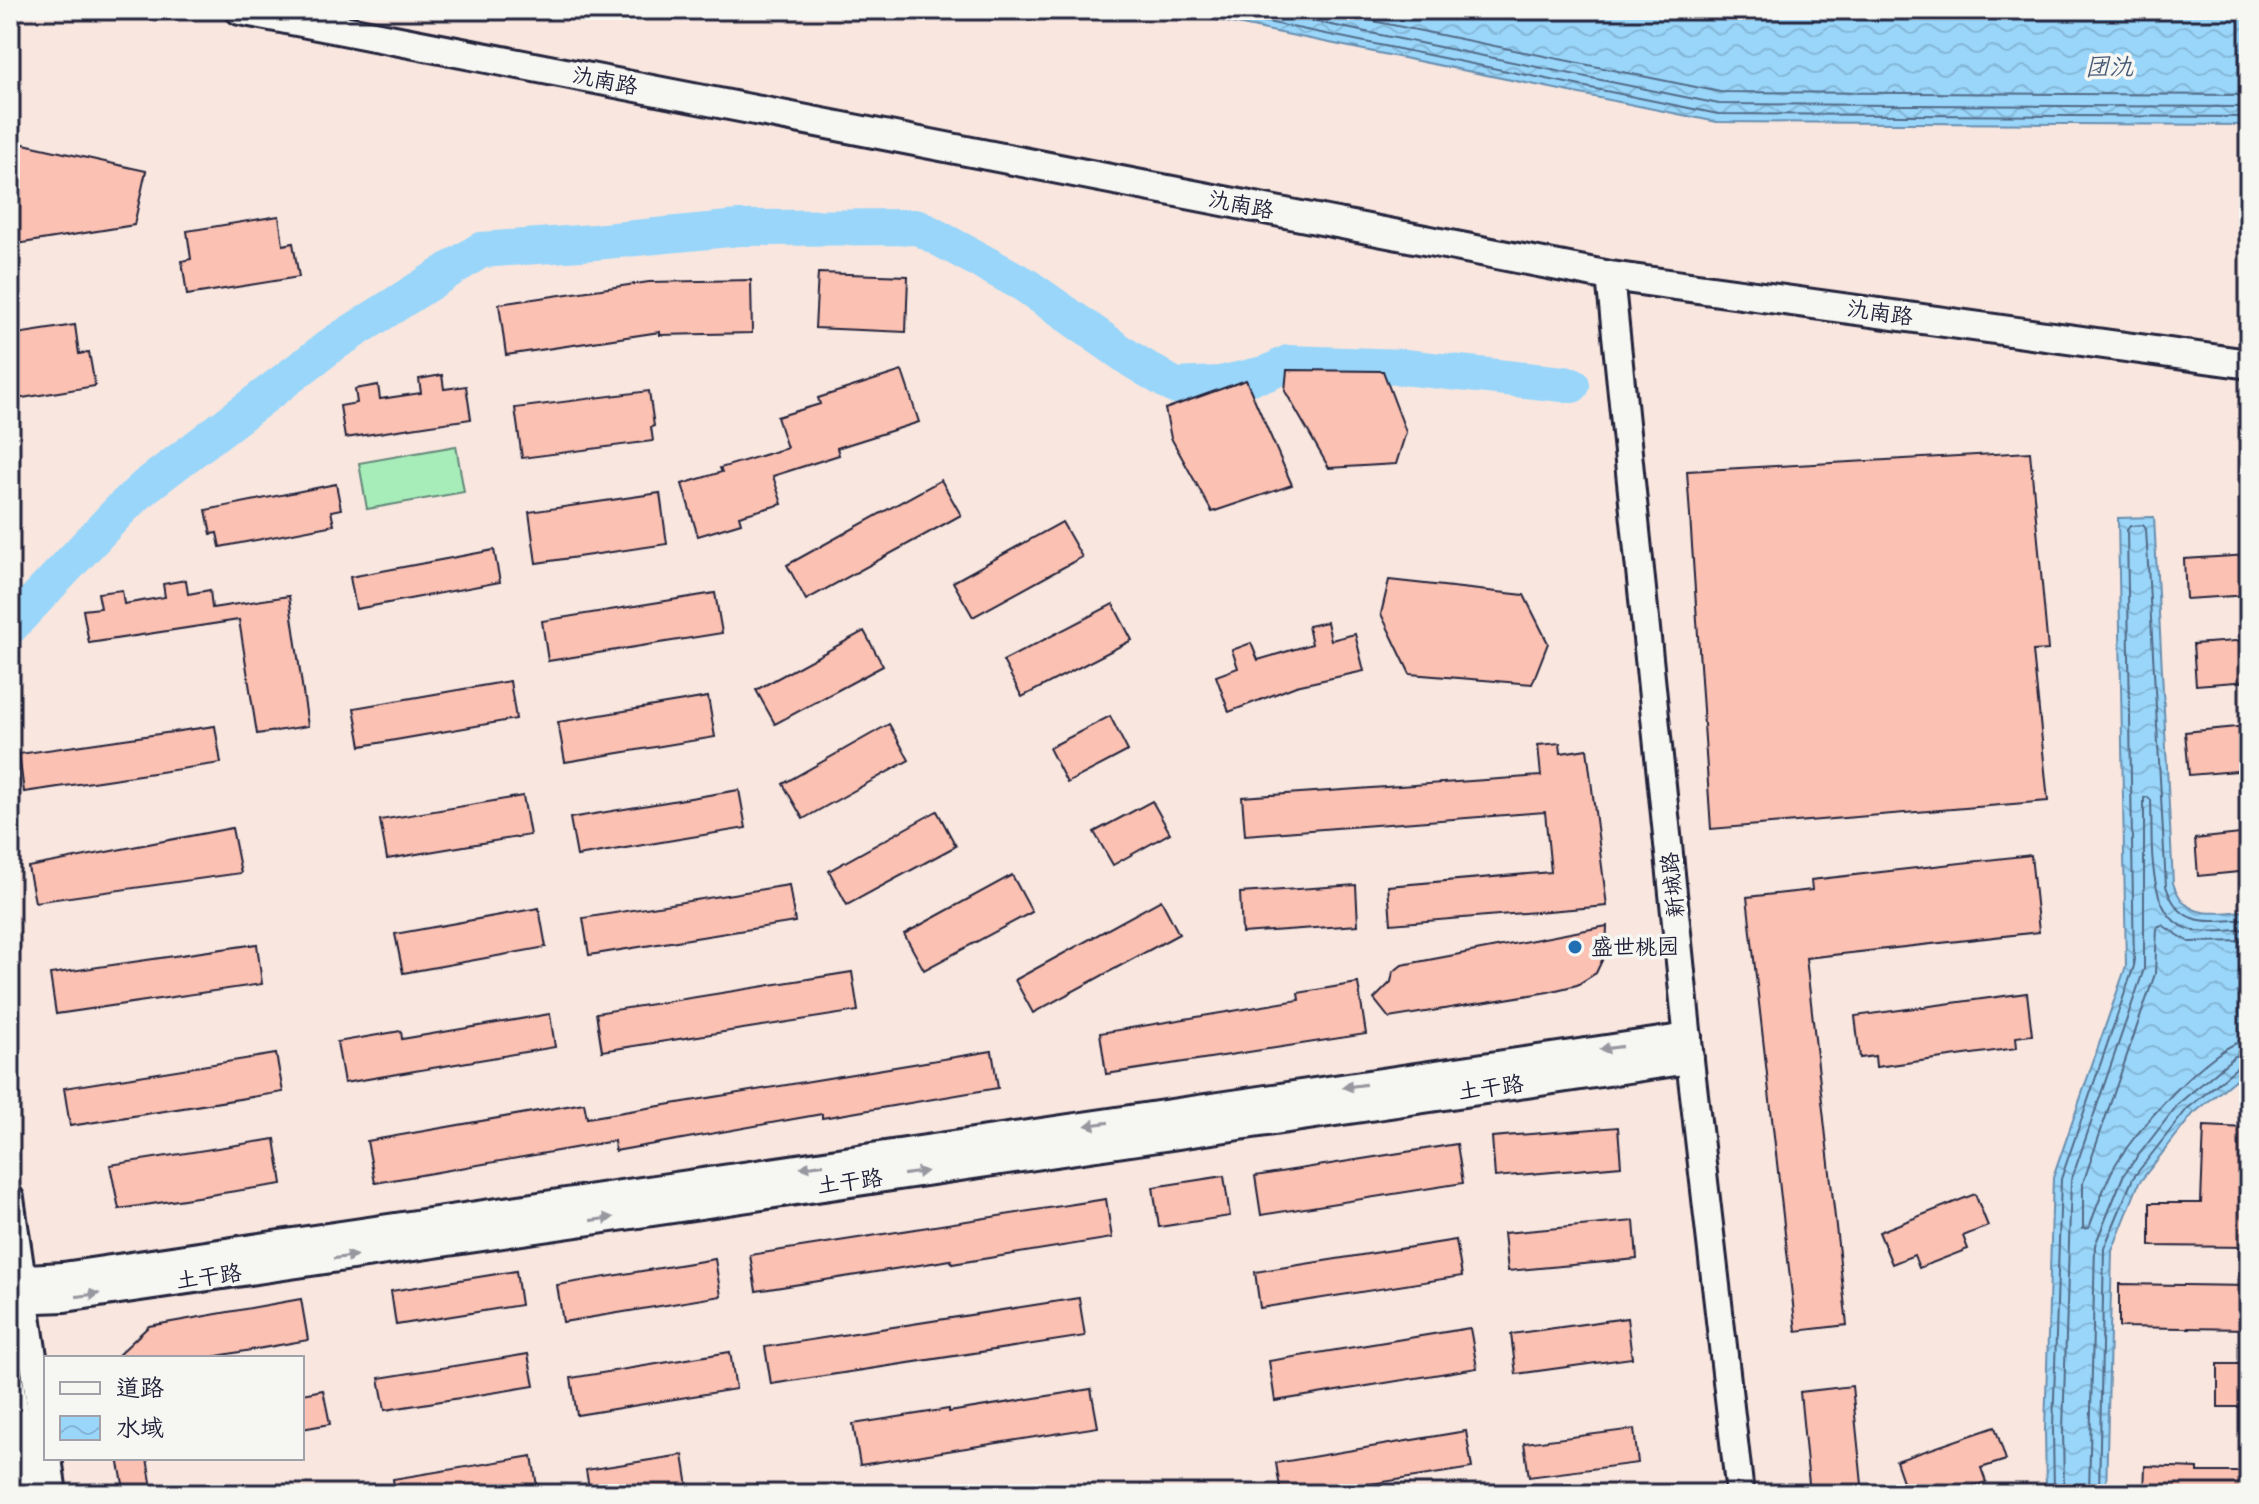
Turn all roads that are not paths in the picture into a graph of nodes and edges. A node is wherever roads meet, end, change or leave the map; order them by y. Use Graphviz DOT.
graph roads {
  1 [pos="240,10"];
  2 [pos="1610,276"];
  3 [pos="2249,364"];
  4 [pos="1689,1048"];
  5 [pos="10,1198"];
  6 [pos="16,1289"];
  7 [pos="10,1383"];
  8 [pos="44,1436"];
  9 [pos="48,1460"];
  10 [pos="30,1494"];
  11 [pos="53,1494"];
  12 [pos="1740,1494"];
  1 -- 2 [label="main road, 氿南路"];
  2 -- 3 [label="main road, 氿南路"];
  2 -- 4 [label="street, 新城路"];
  4 -- 6 [label="street, 土干路"];
  4 -- 12 [label="street, 新城路"];
  5 -- 6 [label="street"];
  6 -- 8 [label="street"];
  7 -- 10 [label="street"];
  9 -- 11 [label="street"];
}
